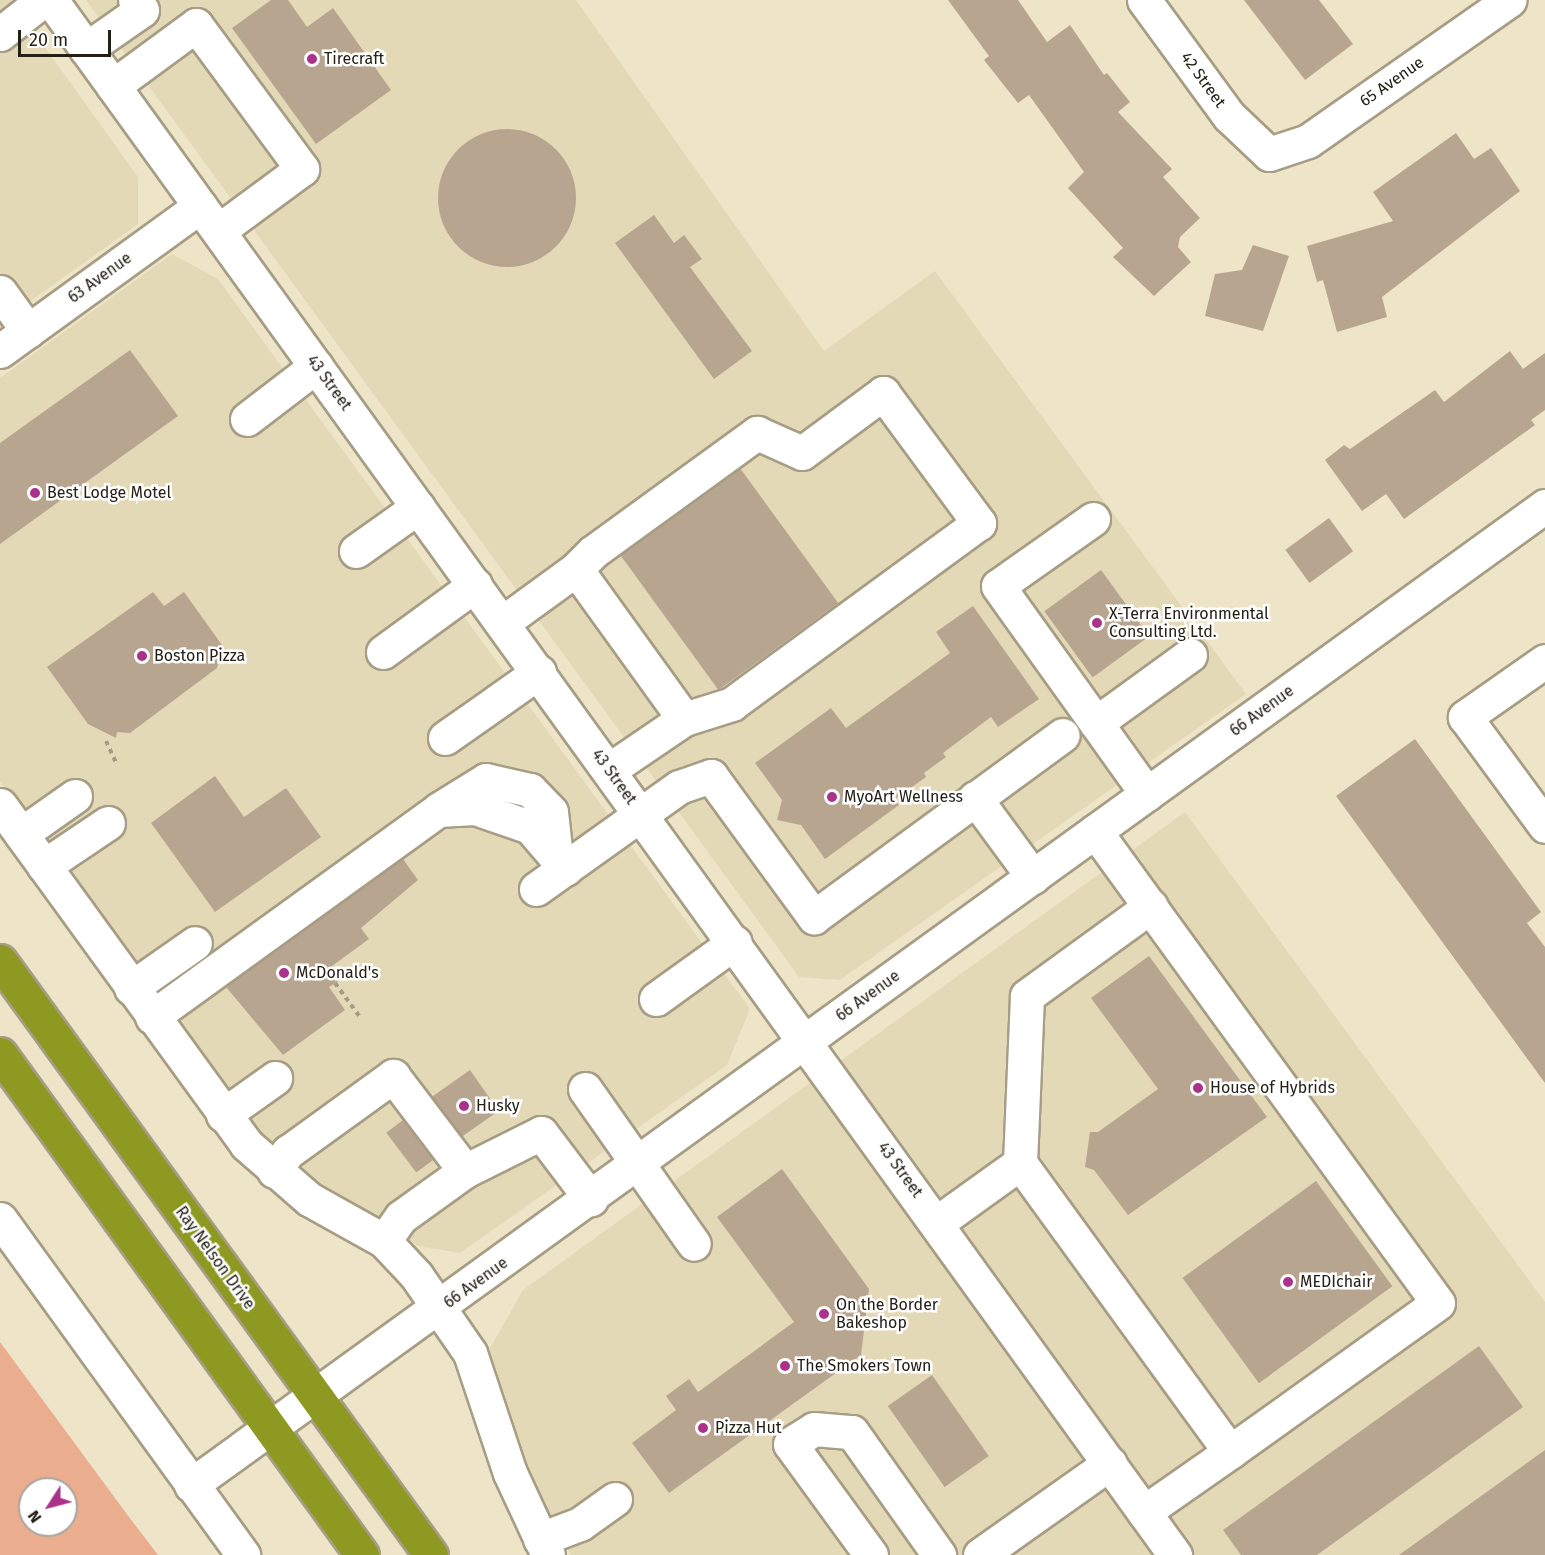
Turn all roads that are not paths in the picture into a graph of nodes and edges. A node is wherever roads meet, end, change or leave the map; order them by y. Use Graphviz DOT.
graph roads {
  1 [pos="43,0"];
  2 [pos="51,0"];
  3 [pos="135,0"];
  4 [pos="1144,0"];
  5 [pos="1509,0"];
  6 [pos="0,34"];
  7 [pos="86,49"];
  8 [pos="113,86"];
  9 [pos="1269,154"];
  10 [pos="209,218"];
  11 [pos="0,292"];
  12 [pos="27,331"];
  13 [pos="0,351"];
  14 [pos="316,366"];
  15 [pos="247,419"];
  16 [pos="1545,506"];
  17 [pos="418,507"];
  18 [pos="1093,519"];
  19 [pos="356,551"];
  20 [pos="576,569"];
  21 [pos="475,585"];
  22 [pos="502,623"];
  23 [pos="383,652"];
  24 [pos="1190,655"];
  25 [pos="1545,661"];
  26 [pos="539,672"];
  27 [pos="684,718"];
  28 [pos="1096,723"];
  29 [pos="1063,735"];
  30 [pos="445,738"];
  31 [pos="609,770"];
  32 [pos="1147,794"];
  33 [pos="75,796"];
  34 [pos="975,798"];
  35 [pos="0,805"];
  36 [pos="642,815"];
  37 [pos="108,823"];
  38 [pos="1545,826"];
  39 [pos="1095,831"];
  40 [pos="21,834"];
  41 [pos="561,863"];
  42 [pos="44,866"];
  43 [pos="1033,877"];
  44 [pos="536,889"];
  45 [pos="1151,906"];
  46 [pos="735,942"];
  47 [pos="195,943"];
  48 [pos="0,961"];
  49 [pos="131,988"];
  50 [pos="656,999"];
  51 [pos="153,1017"];
  52 [pos="806,1041"];
  53 [pos="0,1054"];
  54 [pos="275,1077"];
  55 [pos="585,1089"];
  56 [pos="223,1115"];
  57 [pos="1020,1163"];
  58 [pos="639,1164"];
  59 [pos="274,1171"];
  60 [pos="465,1171"];
  61 [pos="591,1199"];
  62 [pos="0,1219"];
  63 [pos="938,1222"];
  64 [pos="384,1241"];
  65 [pos="694,1244"];
  66 [pos="440,1309"];
  67 [pos="315,1395"];
  68 [pos="270,1428"];
  69 [pos="1230,1452"];
  70 [pos="1110,1463"];
  71 [pos="191,1485"];
  72 [pos="615,1498"];
  73 [pos="1144,1512"];
  74 [pos="544,1547"];
  75 [pos="243,1555"];
  76 [pos="362,1555"];
  77 [pos="431,1555"];
  78 [pos="871,1555"];
  79 [pos="939,1555"];
  80 [pos="980,1555"];
  81 [pos="1175,1555"];
  1 -- 6 [label="street"];
  2 -- 7 [label="street, 43 Street"];
  3 -- 7 [label="street"];
  4 -- 9 [label="street, 42 Street"];
  5 -- 9 [label="street, 65 Avenue"];
  7 -- 8 [label="street, 43 Street"];
  8 -- 10 [label="street, 43 Street"];
  8 -- 10 [label="street, 63 Avenue"];
  10 -- 12 [label="street, 63 Avenue"];
  10 -- 14 [label="street, 43 Street"];
  11 -- 12 [label="street"];
  12 -- 13 [label="street, 63 Avenue"];
  14 -- 15 [label="street"];
  14 -- 17 [label="street, 43 Street"];
  16 -- 32 [label="street, 66 Avenue"];
  17 -- 19 [label="street"];
  17 -- 21 [label="street, 43 Street"];
  18 -- 28 [label="street"];
  20 -- 22 [label="street"];
  20 -- 27 [label="street"];
  20 -- 27 [label="street"];
  21 -- 22 [label="street, 43 Street"];
  21 -- 23 [label="street"];
  22 -- 26 [label="street, 43 Street"];
  24 -- 28 [label="street"];
  25 -- 38 [label="street"];
  26 -- 30 [label="street"];
  26 -- 31 [label="street, 43 Street"];
  27 -- 31 [label="street"];
  28 -- 32 [label="street"];
  29 -- 34 [label="street"];
  31 -- 36 [label="street, 43 Street"];
  32 -- 39 [label="street, 66 Avenue"];
  33 -- 40 [label="street"];
  34 -- 36 [label="street"];
  34 -- 43 [label="street"];
  35 -- 40 [label="street"];
  36 -- 41 [label="street"];
  36 -- 46 [label="street, 43 Street"];
  37 -- 42 [label="street"];
  39 -- 43 [label="street, 66 Avenue"];
  39 -- 45 [label="street"];
  40 -- 42 [label="street"];
  41 -- 44 [label="street"];
  41 -- 51 [label="street"];
  42 -- 49 [label="street"];
  43 -- 52 [label="street, 66 Avenue"];
  45 -- 57 [label="street"];
  45 -- 69 [label="street"];
  46 -- 50 [label="street"];
  46 -- 52 [label="street, 43 Street"];
  47 -- 49 [label="street"];
  48 -- 67 [label="highway, Ray Nelson Drive"];
  49 -- 51 [label="street"];
  51 -- 56 [label="street"];
  52 -- 58 [label="street, 66 Avenue"];
  52 -- 63 [label="street, 43 Street"];
  53 -- 68 [label="highway"];
  54 -- 56 [label="street"];
  55 -- 58 [label="street"];
  56 -- 59 [label="street"];
  57 -- 63 [label="street"];
  57 -- 69 [label="street"];
  58 -- 61 [label="street, 66 Avenue"];
  58 -- 65 [label="street"];
  59 -- 60 [label="street"];
  59 -- 64 [label="street"];
  60 -- 61 [label="street"];
  60 -- 64 [label="street"];
  61 -- 66 [label="street, 66 Avenue"];
  62 -- 71 [label="street"];
  63 -- 70 [label="street, 43 Street"];
  64 -- 66 [label="street"];
  66 -- 67 [label="street, 66 Avenue"];
  66 -- 74 [label="street"];
  67 -- 68 [label="street, 66 Avenue"];
  67 -- 77 [label="highway, Ray Nelson Drive"];
  68 -- 71 [label="street, 66 Avenue"];
  68 -- 76 [label="highway"];
  69 -- 73 [label="street"];
  70 -- 73 [label="street, 43 Street"];
  70 -- 80 [label="street"];
  71 -- 75 [label="street"];
  72 -- 74 [label="street"];
  73 -- 81 [label="street, 43 Street"];
  78 -- 79 [label="street"];
}
